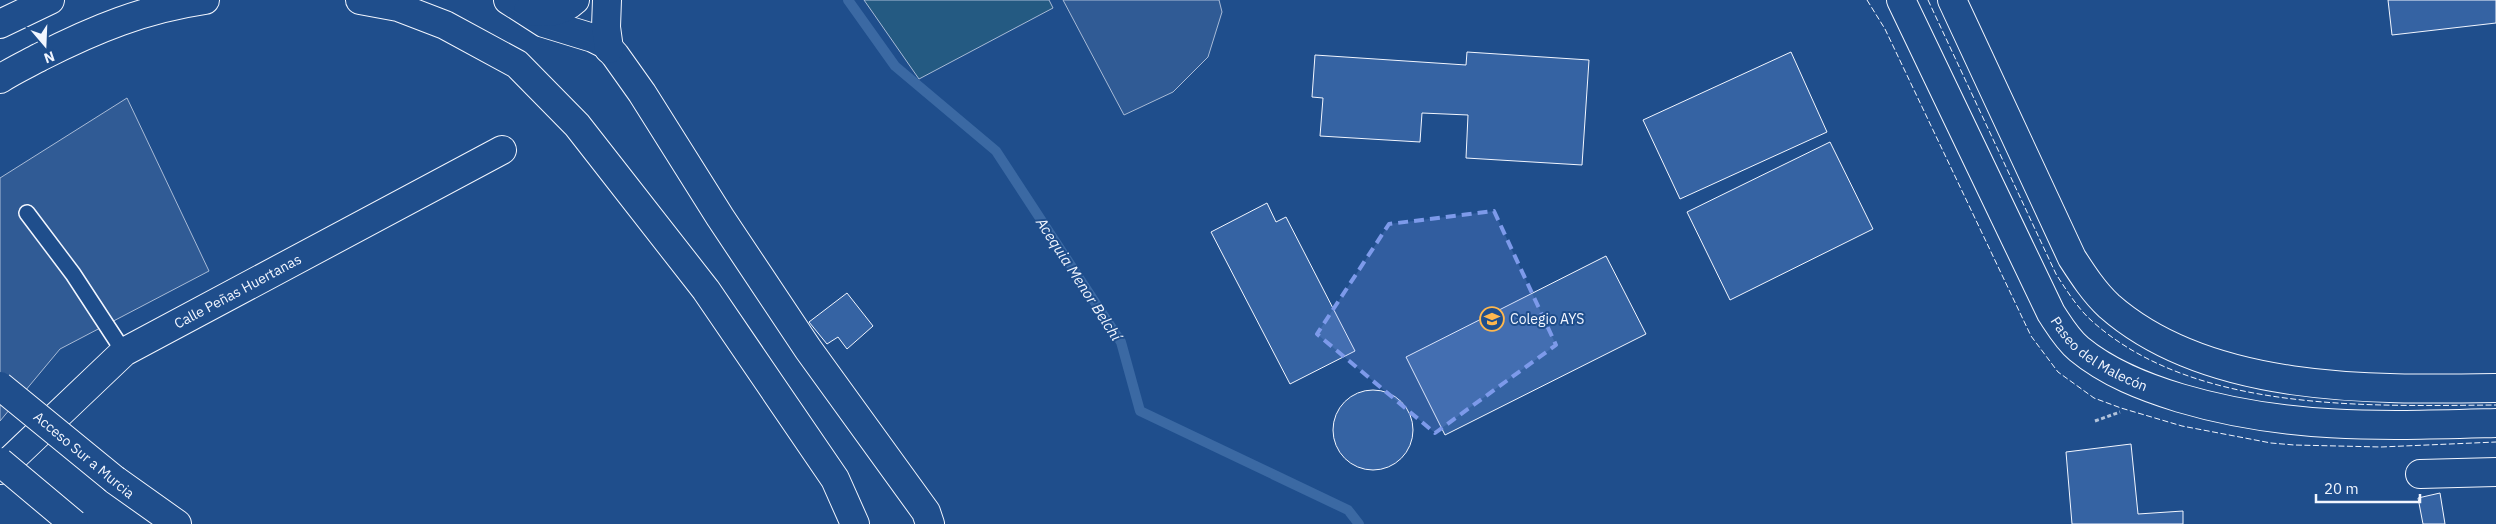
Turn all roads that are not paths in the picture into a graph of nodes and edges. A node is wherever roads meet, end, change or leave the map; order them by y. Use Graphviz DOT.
graph roads {
  1 [pos="50,0"];
  2 [pos="205,0"];
  3 [pos="360,0"];
  4 [pos="575,0"];
  5 [pos="607,0"];
  6 [pos="1901,0"];
  7 [pos="1952,0"];
  8 [pos="515,5"];
  9 [pos="0,24"];
  10 [pos="609,49"];
  11 [pos="0,79"];
  12 [pos="502,150"];
  13 [pos="26,213"];
  14 [pos="124,352"];
  15 [pos="0,386"];
  16 [pos="2496,388"];
  17 [pos="2496,423"];
  18 [pos="0,462"];
  19 [pos="0,470"];
  20 [pos="2496,472"];
  21 [pos="2420,474"];
  22 [pos="115,480"];
  23 [pos="74,524"];
  24 [pos="167,524"];
  25 [pos="177,524"];
  26 [pos="855,524"];
  27 [pos="930,524"];
  1 -- 9 [label="main road"];
  2 -- 11 [label="main road"];
  3 -- 26 [label="main road"];
  4 -- 8 [label="main road"];
  5 -- 10 [label="main road"];
  6 -- 17 [label="main road, Paseo del Malecón"];
  7 -- 16 [label="main road"];
  8 -- 10 [label="main road"];
  10 -- 27 [label="main road"];
  12 -- 14 [label="main road, Calle Peñas Huertanas"];
  13 -- 14 [label="lane"];
  14 -- 19 [label="main road, Calle Peñas Huertanas"];
  15 -- 22 [label="main road, Acceso Sur a Murcia, bridge"];
  18 -- 23 [label="main road, bridge"];
  20 -- 21 [label="main road"];
  22 -- 24 [label="main road, Acceso Sur a Murcia"];
  22 -- 25 [label="main road"];
}
